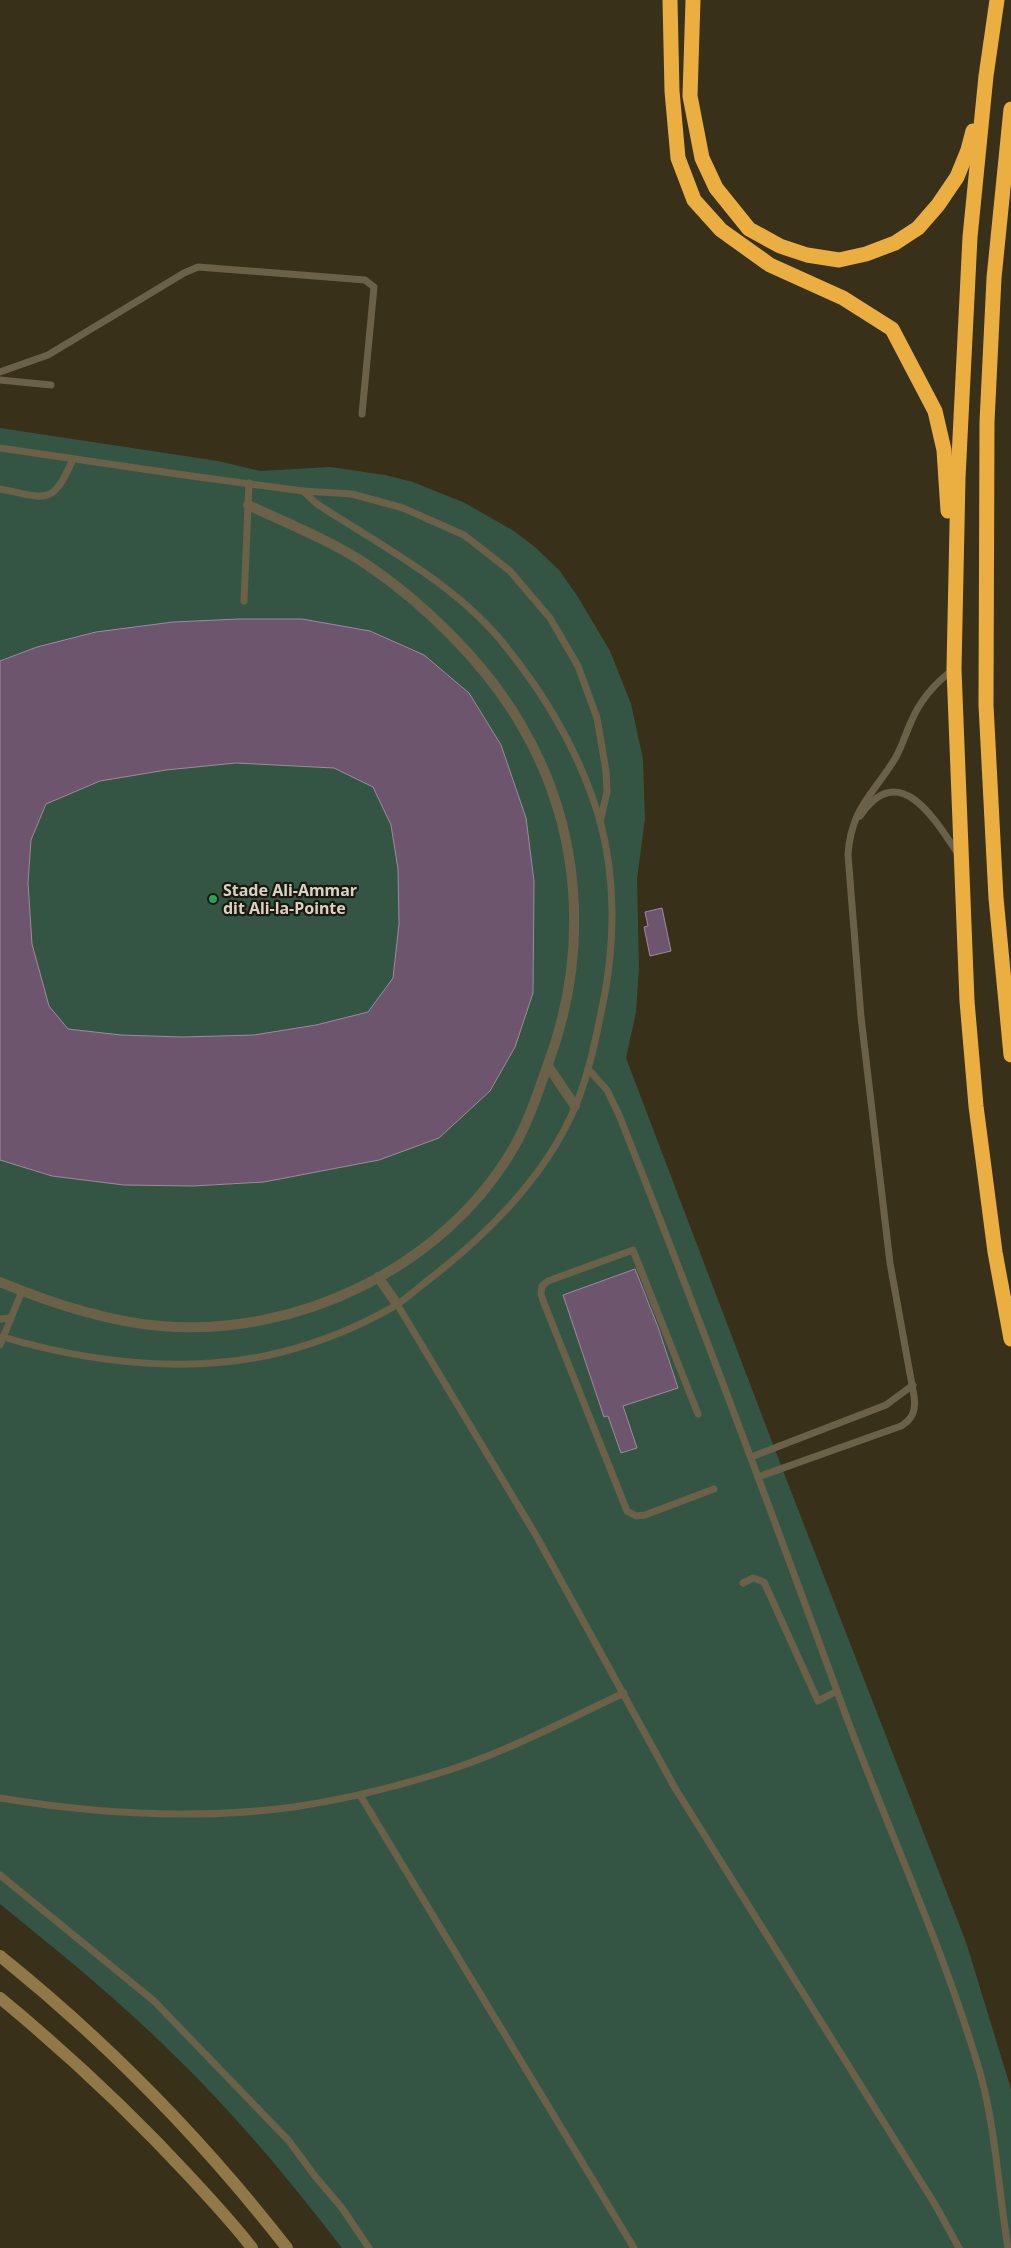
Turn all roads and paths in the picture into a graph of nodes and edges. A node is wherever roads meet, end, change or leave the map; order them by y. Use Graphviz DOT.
graph roads {
  1 [pos="670,0"];
  2 [pos="693,0"];
  3 [pos="997,0"];
  4 [pos="986,76"];
  5 [pos="1011,109"];
  6 [pos="0,372"];
  7 [pos="0,380"];
  8 [pos="51,385"];
  9 [pos="362,414"];
  10 [pos="0,448"];
  11 [pos="73,459"];
  12 [pos="249,483"];
  13 [pos="0,489"];
  14 [pos="303,491"];
  15 [pos="248,505"];
  16 [pos="244,601"];
  17 [pos="954,668"];
  18 [pos="600,822"];
  19 [pos="852,829"];
  20 [pos="961,859"];
  21 [pos="1011,1056"];
  22 [pos="548,1066"];
  23 [pos="588,1069"];
  24 [pos="575,1106"];
  25 [pos="378,1277"];
  26 [pos="0,1282"];
  27 [pos="22,1291"];
  28 [pos="397,1304"];
  29 [pos="11,1318"];
  30 [pos="0,1319"];
  31 [pos="3,1337"];
  32 [pos="1011,1340"];
  33 [pos="0,1345"];
  34 [pos="912,1385"];
  35 [pos="698,1414"];
  36 [pos="751,1457"];
  37 [pos="758,1477"];
  38 [pos="714,1490"];
  39 [pos="743,1583"];
  40 [pos="837,1691"];
  41 [pos="624,1693"];
  42 [pos="360,1795"];
  43 [pos="0,1798"];
  44 [pos="0,1875"];
  45 [pos="0,1956"];
  46 [pos="0,1998"];
  47 [pos="252,2248"];
  48 [pos="287,2248"];
  49 [pos="369,2248"];
  50 [pos="634,2248"];
  51 [pos="960,2248"];
  52 [pos="1008,2248"];
  1 -- 17 [label="highway"];
  2 -- 4 [label="highway"];
  3 -- 4 [label="highway"];
  4 -- 17 [label="highway"];
  5 -- 21 [label="highway"];
  6 -- 9 [label="lane"];
  7 -- 8 [label="lane"];
  10 -- 11 [label="lane"];
  11 -- 12 [label="lane"];
  11 -- 13 [label="lane"];
  12 -- 14 [label="lane"];
  12 -- 15 [label="lane"];
  14 -- 18 [label="lane"];
  14 -- 18 [label="lane"];
  15 -- 16 [label="lane"];
  15 -- 22 [label="street"];
  17 -- 19 [label="lane"];
  17 -- 20 [label="highway"];
  18 -- 23 [label="lane"];
  19 -- 20 [label="lane"];
  19 -- 34 [label="lane"];
  20 -- 32 [label="highway"];
  22 -- 24 [label="street"];
  22 -- 25 [label="street"];
  23 -- 24 [label="lane"];
  23 -- 36 [label="lane"];
  24 -- 28 [label="lane"];
  25 -- 27 [label="street"];
  25 -- 28 [label="street"];
  26 -- 27 [label="street"];
  27 -- 29 [label="lane"];
  28 -- 31 [label="lane"];
  28 -- 41 [label="lane"];
  29 -- 30 [label="lane"];
  29 -- 31 [label="lane"];
  31 -- 33 [label="lane"];
  34 -- 36 [label="lane"];
  34 -- 37 [label="lane"];
  35 -- 38 [label="lane"];
  36 -- 37 [label="lane"];
  37 -- 40 [label="lane"];
  39 -- 40 [label="lane"];
  40 -- 52 [label="lane"];
  41 -- 42 [label="lane"];
  41 -- 51 [label="lane"];
  42 -- 43 [label="lane"];
  42 -- 50 [label="lane"];
  44 -- 49 [label="lane"];
  45 -- 48 [label="main road"];
  46 -- 47 [label="main road"];
}
